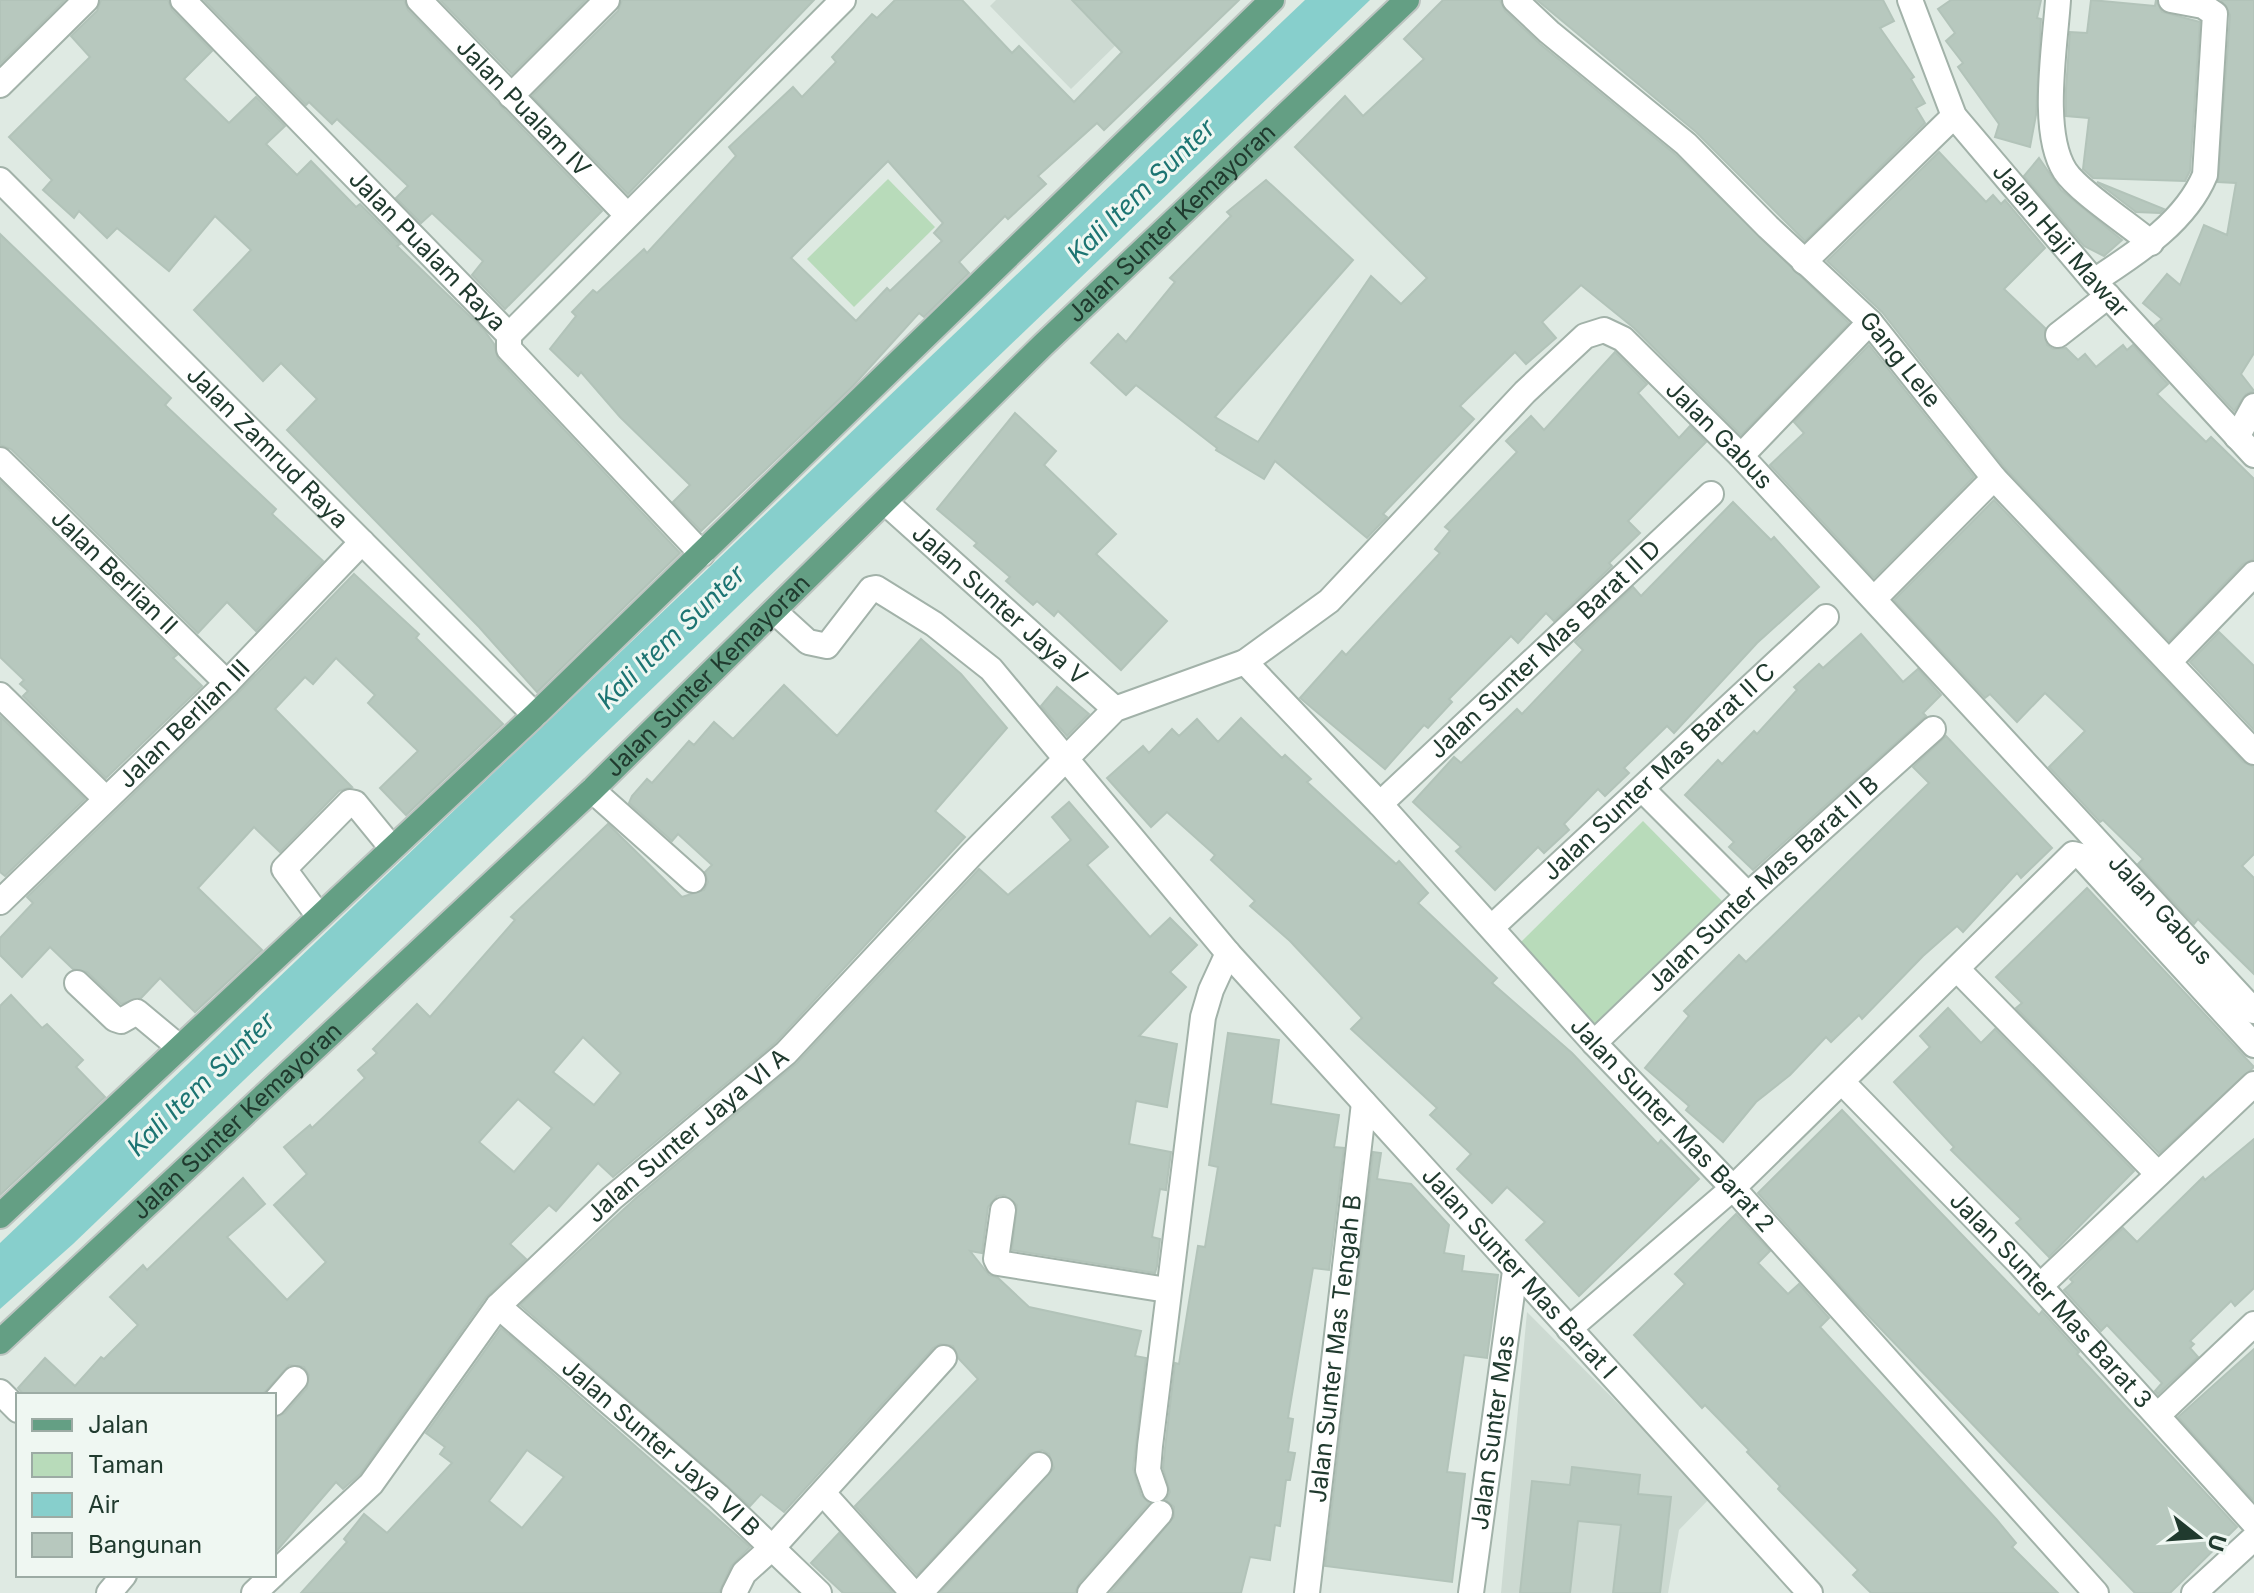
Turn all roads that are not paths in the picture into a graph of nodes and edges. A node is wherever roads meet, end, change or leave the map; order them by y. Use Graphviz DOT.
graph roads {
  1 [pos="86,0"];
  2 [pos="183,0"];
  3 [pos="419,0"];
  4 [pos="607,0"];
  5 [pos="843,0"];
  6 [pos="1272,0"];
  7 [pos="1407,0"];
  8 [pos="1515,0"];
  9 [pos="1910,0"];
  10 [pos="2058,0"];
  11 [pos="2171,0"];
  12 [pos="0,85"];
  13 [pos="511,96"];
  14 [pos="1954,116"];
  15 [pos="0,180"];
  16 [pos="627,215"];
  17 [pos="2151,243"];
  18 [pos="1804,262"];
  19 [pos="2101,289"];
  20 [pos="1870,322"];
  21 [pos="509,335"];
  22 [pos="2058,335"];
  23 [pos="2254,406"];
  24 [pos="2237,437"];
  25 [pos="2254,455"];
  26 [pos="1741,456"];
  27 [pos="0,460"];
  28 [pos="1994,478"];
  29 [pos="1711,494"];
  30 [pos="885,502"];
  31 [pos="362,542"];
  32 [pos="702,554"];
  33 [pos="2254,574"];
  34 [pos="1874,599"];
  35 [pos="774,611"];
  36 [pos="1826,617"];
  37 [pos="1245,662"];
  38 [pos="2169,662"];
  39 [pos="227,683"];
  40 [pos="0,695"];
  41 [pos="1115,709"];
  42 [pos="535,715"];
  43 [pos="1933,729"];
  44 [pos="2254,752"];
  45 [pos="1064,758"];
  46 [pos="592,790"];
  47 [pos="1643,790"];
  48 [pos="106,799"];
  49 [pos="1380,804"];
  50 [pos="391,847"];
  51 [pos="693,880"];
  52 [pos="1748,895"];
  53 [pos="1,900"];
  54 [pos="318,915"];
  55 [pos="1492,927"];
  56 [pos="1228,953"];
  57 [pos="1958,970"];
  58 [pos="77,983"];
  59 [pos="2254,1011"];
  60 [pos="1594,1043"];
  61 [pos="2254,1045"];
  62 [pos="179,1047"];
  63 [pos="1842,1082"];
  64 [pos="2254,1084"];
  65 [pos="1364,1103"];
  66 [pos="2158,1174"];
  67 [pos="1733,1188"];
  68 [pos="1003,1210"];
  69 [pos="0,1216"];
  70 [pos="1515,1271"];
  71 [pos="2040,1286"];
  72 [pos="1167,1290"];
  73 [pos="498,1306"];
  74 [pos="2254,1324"];
  75 [pos="1569,1329"];
  76 [pos="0,1342"];
  77 [pos="944,1358"];
  78 [pos="295,1379"];
  79 [pos="0,1392"];
  80 [pos="276,1401"];
  81 [pos="16,1408"];
  82 [pos="2159,1414"];
  83 [pos="1039,1465"];
  84 [pos="823,1493"];
  85 [pos="2254,1523"];
  86 [pos="2254,1538"];
  87 [pos="774,1546"];
  88 [pos="276,1573"];
  89 [pos="122,1577"];
  90 [pos="272,1577"];
  91 [pos="109,1593"];
  92 [pos="254,1593"];
  93 [pos="734,1593"];
  94 [pos="819,1593"];
  95 [pos="913,1593"];
  96 [pos="920,1593"];
  97 [pos="1090,1593"];
  98 [pos="1307,1593"];
  99 [pos="1471,1593"];
  100 [pos="1810,1593"];
  101 [pos="2096,1593"];
  102 [pos="2194,1593"];
  1 -- 12 [label="street"];
  2 -- 21 [label="street, Jalan Pualam Raya"];
  3 -- 13 [label="street, Jalan Pualam IV"];
  4 -- 13 [label="street"];
  5 -- 16 [label="street, Jalan Pualam Raya"];
  6 -- 32 [label="main road"];
  7 -- 30 [label="main road, Jalan Sunter Kemayoran"];
  8 -- 18 [label="street, Gang Lele"];
  9 -- 14 [label="street, Jalan Haji Mawar"];
  10 -- 17 [label="street"];
  11 -- 17 [label="street"];
  13 -- 16 [label="street, Jalan Pualam IV"];
  14 -- 18 [label="street"];
  14 -- 19 [label="street, Jalan Haji Mawar"];
  15 -- 31 [label="street, Jalan Zamrud Raya"];
  16 -- 21 [label="street, Jalan Pualam Raya"];
  17 -- 19 [label="street"];
  18 -- 20 [label="street, Gang Lele"];
  19 -- 22 [label="street"];
  19 -- 24 [label="street, Jalan Haji Mawar"];
  20 -- 26 [label="street"];
  20 -- 28 [label="street, Gang Lele"];
  21 -- 32 [label="street"];
  23 -- 24 [label="street"];
  24 -- 25 [label="street, Jalan Haji Mawar"];
  26 -- 34 [label="street, Jalan Gabus"];
  26 -- 37 [label="street, Jalan Gabus"];
  27 -- 39 [label="street, Jalan Berlian II"];
  28 -- 34 [label="street"];
  28 -- 38 [label="street, Gang Lele"];
  29 -- 49 [label="street, Jalan Sunter Mas Barat II D"];
  30 -- 35 [label="main road, Jalan Sunter Kemayoran"];
  30 -- 41 [label="street, Jalan Sunter Jaya V"];
  31 -- 39 [label="street, Jalan Berlian III"];
  31 -- 42 [label="street, Jalan Zamrud Raya"];
  32 -- 42 [label="main road"];
  33 -- 38 [label="street"];
  34 -- 59 [label="street, Jalan Gabus"];
  35 -- 45 [label="street, Jalan Sunter Mas Barat I"];
  35 -- 46 [label="main road, Jalan Sunter Kemayoran"];
  36 -- 47 [label="street, Jalan Sunter Mas Barat II C"];
  37 -- 41 [label="street, Jalan Gabus"];
  37 -- 49 [label="street, Jalan Sunter Mas Barat 2"];
  38 -- 44 [label="street, Gang Lele"];
  39 -- 48 [label="street, Jalan Berlian III"];
  40 -- 48 [label="street"];
  41 -- 45 [label="street, Jalan Sunter Jaya VI A"];
  42 -- 50 [label="main road"];
  43 -- 52 [label="street, Jalan Sunter Mas Barat II B"];
  45 -- 56 [label="street, Jalan Sunter Mas Barat I"];
  45 -- 73 [label="street, Jalan Sunter Jaya VI A"];
  46 -- 51 [label="street"];
  46 -- 76 [label="main road, Jalan Sunter Kemayoran"];
  47 -- 52 [label="street"];
  47 -- 55 [label="street, Jalan Sunter Mas Barat II C"];
  48 -- 53 [label="street, Jalan Berlian III"];
  49 -- 55 [label="street, Jalan Sunter Mas Barat 2"];
  50 -- 54 [label="main road"];
  50 -- 54 [label="street"];
  52 -- 60 [label="street, Jalan Sunter Mas Barat II B"];
  54 -- 62 [label="main road"];
  55 -- 60 [label="street, Jalan Sunter Mas Barat 2"];
  56 -- 65 [label="street, Jalan Sunter Mas Barat I"];
  56 -- 72 [label="street"];
  57 -- 61 [label="street"];
  57 -- 63 [label="street"];
  57 -- 66 [label="street"];
  58 -- 62 [label="street"];
  60 -- 67 [label="street, Jalan Sunter Mas Barat 2"];
  62 -- 69 [label="main road"];
  63 -- 67 [label="street"];
  63 -- 71 [label="street, Jalan Sunter Mas Barat 3"];
  64 -- 66 [label="street"];
  65 -- 70 [label="street, Jalan Sunter Mas Barat I"];
  65 -- 98 [label="street, Jalan Sunter Mas Tengah B"];
  66 -- 71 [label="street"];
  67 -- 75 [label="street"];
  67 -- 101 [label="street, Jalan Sunter Mas Barat 2"];
  68 -- 72 [label="street"];
  70 -- 75 [label="street, Jalan Sunter Mas Barat I"];
  70 -- 99 [label="street, Jalan Sunter Mas"];
  71 -- 82 [label="street, Jalan Sunter Mas Barat 3"];
  72 -- 97 [label="street"];
  73 -- 87 [label="street, Jalan Sunter Jaya VI B"];
  73 -- 88 [label="street, Jalan Sunter Jaya VI A"];
  74 -- 82 [label="street"];
  75 -- 100 [label="street, Jalan Sunter Mas Barat I"];
  77 -- 84 [label="street"];
  78 -- 80 [label="street"];
  79 -- 81 [label="street"];
  82 -- 85 [label="street, Jalan Sunter Mas Barat 3"];
  83 -- 96 [label="street"];
  84 -- 87 [label="street"];
  84 -- 95 [label="street"];
  86 -- 102 [label="street"];
  87 -- 93 [label="street"];
  87 -- 94 [label="street, Jalan Sunter Jaya VI B"];
  89 -- 91 [label="street"];
  90 -- 92 [label="street, Jalan Sunter Jaya VI A"];
}
